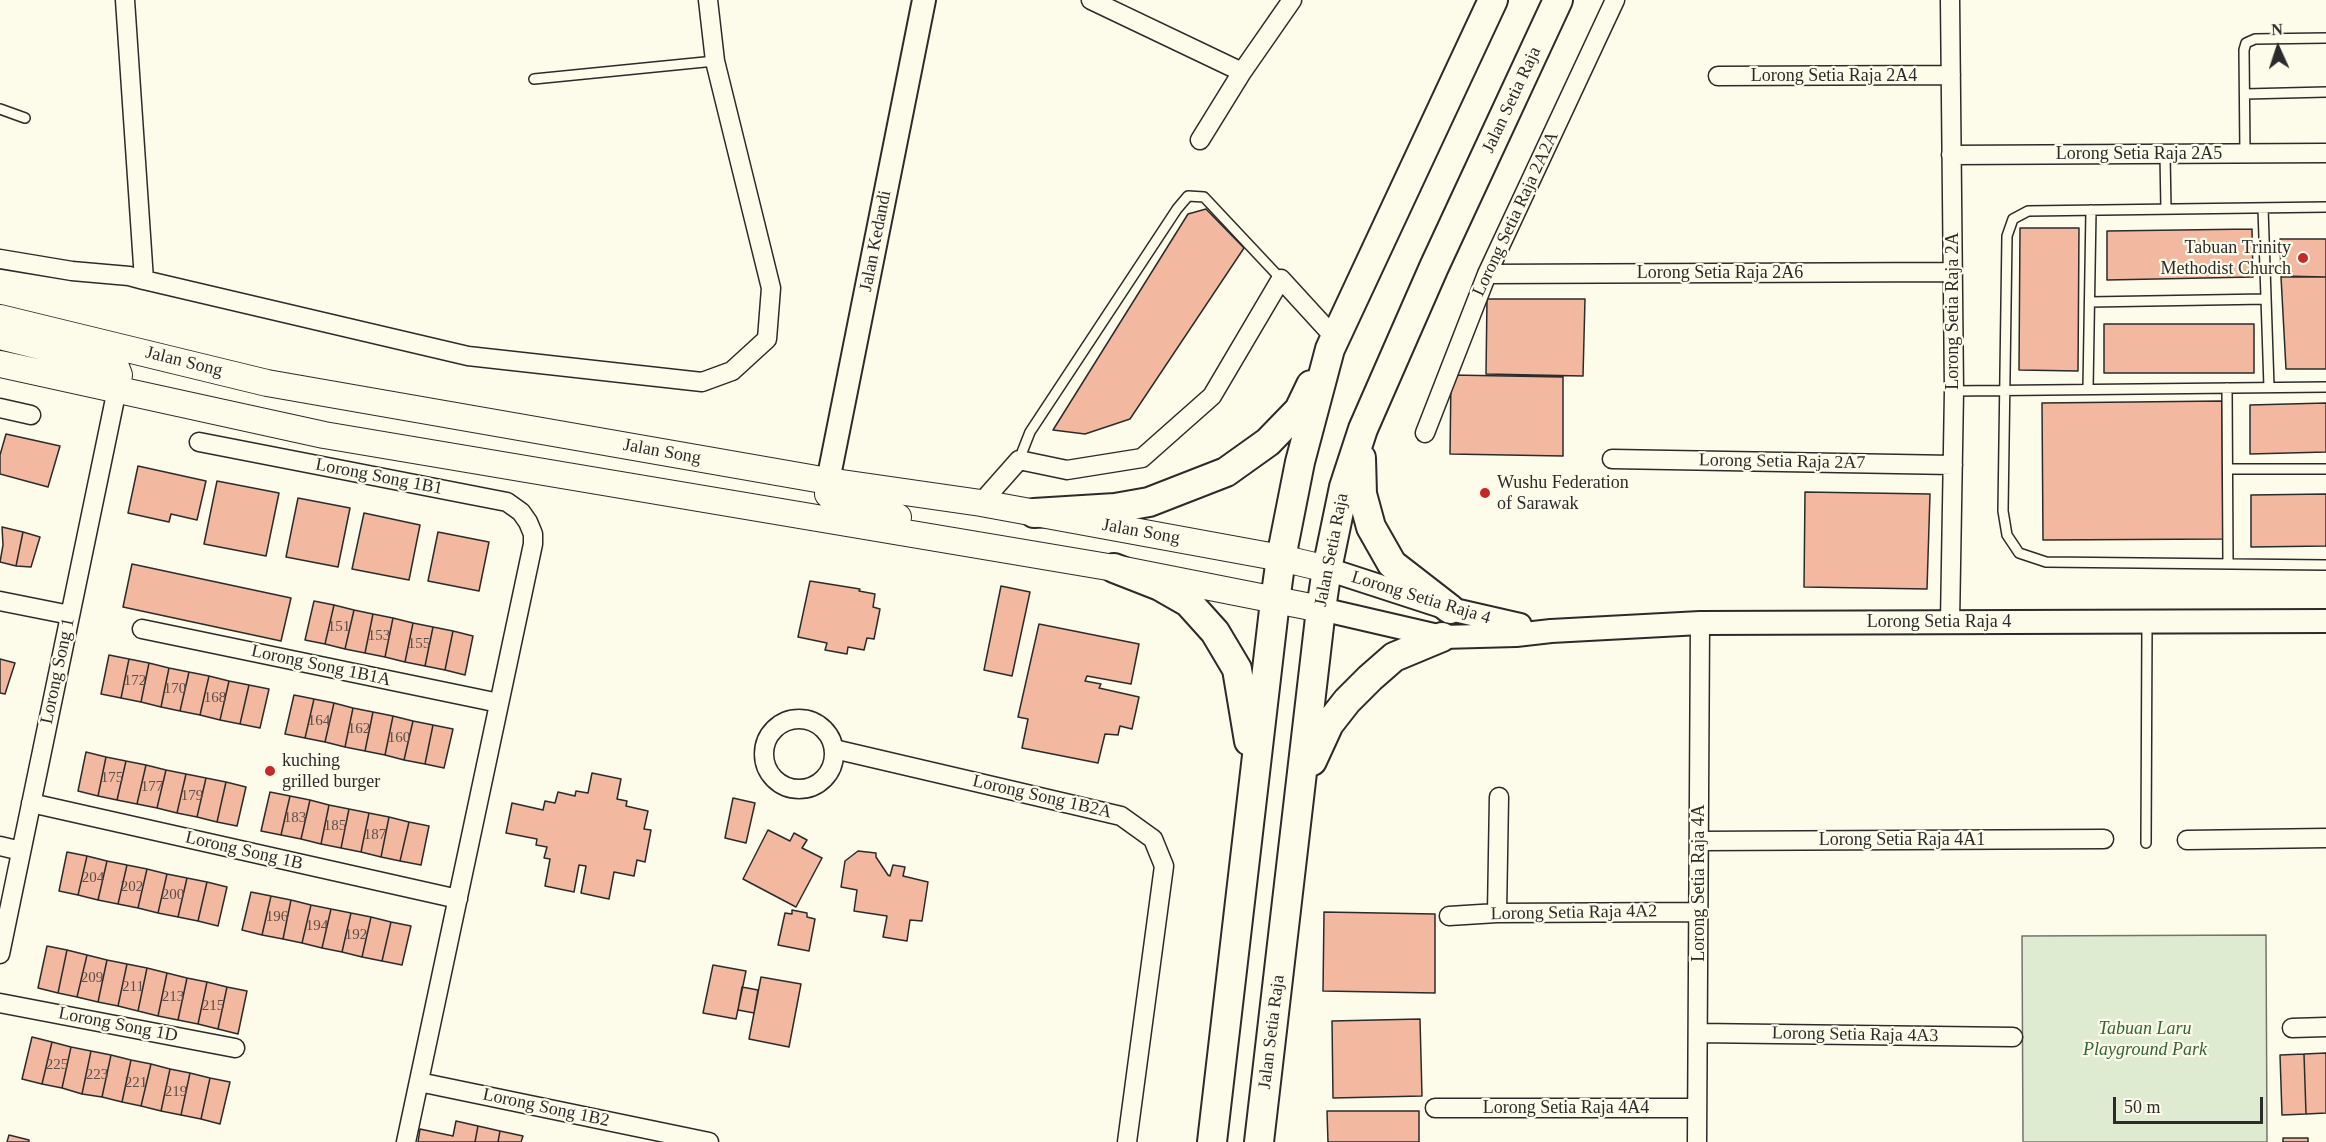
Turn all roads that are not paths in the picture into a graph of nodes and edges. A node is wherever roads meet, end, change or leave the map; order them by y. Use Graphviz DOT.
graph roads {
  1 [pos="125,0"];
  2 [pos="708,0"];
  3 [pos="924,0"];
  4 [pos="1091,0"];
  5 [pos="1292,0"];
  6 [pos="1493,0"];
  7 [pos="1558,0"];
  8 [pos="1616,0"];
  9 [pos="1950,0"];
  10 [pos="2326,38"];
  11 [pos="716,61"];
  12 [pos="1242,72"];
  13 [pos="1950,75"];
  14 [pos="1718,76"];
  15 [pos="534,79"];
  16 [pos="2326,92"];
  17 [pos="2245,94"];
  18 [pos="0,109"];
  19 [pos="25,118"];
  20 [pos="1200,140"];
  21 [pos="2326,153"];
  22 [pos="2165,154"];
  23 [pos="2245,154"];
  24 [pos="1951,155"];
  25 [pos="2326,207"];
  26 [pos="2262,208"];
  27 [pos="2166,209"];
  28 [pos="2091,210"];
  29 [pos="0,259"];
  30 [pos="1953,272"];
  31 [pos="1487,274"];
  32 [pos="1281,279"];
  33 [pos="144,280"];
  34 [pos="2266,299"];
  35 [pos="2090,302"];
  36 [pos="0,318"];
  37 [pos="0,336"];
  38 [pos="1332,343"];
  39 [pos="0,364"];
  40 [pos="2269,387"];
  41 [pos="2326,387"];
  42 [pos="2227,388"];
  43 [pos="117,389"];
  44 [pos="2088,389"];
  45 [pos="2005,390"];
  46 [pos="1954,391"];
  47 [pos="0,408"];
  48 [pos="31,415"];
  49 [pos="1363,429"];
  50 [pos="1425,433"];
  51 [pos="199,442"];
  52 [pos="1612,459"];
  53 [pos="1020,460"];
  54 [pos="1953,465"];
  55 [pos="2229,469"];
  56 [pos="2326,469"];
  57 [pos="828,481"];
  58 [pos="981,504"];
  59 [pos="1034,513"];
  60 [pos="986,547"];
  61 [pos="1281,558"];
  62 [pos="2228,564"];
  63 [pos="2326,565"];
  64 [pos="1114,568"];
  65 [pos="1327,569"];
  66 [pos="0,601"];
  67 [pos="1275,601"];
  68 [pos="1321,609"];
  69 [pos="1450,609"];
  70 [pos="70,615"];
  71 [pos="2326,621"];
  72 [pos="1950,622"];
  73 [pos="1700,623"];
  74 [pos="2147,623"];
  75 [pos="142,629"];
  76 [pos="1551,631"];
  77 [pos="1442,637"];
  78 [pos="499,704"];
  79 [pos="834,749"];
  80 [pos="1254,785"];
  81 [pos="1301,791"];
  82 [pos="1499,797"];
  83 [pos="31,803"];
  84 [pos="2326,838"];
  85 [pos="2104,839"];
  86 [pos="2187,840"];
  87 [pos="1700,841"];
  88 [pos="2146,843"];
  89 [pos="0,846"];
  90 [pos="21,851"];
  91 [pos="458,898"];
  92 [pos="1699,912"];
  93 [pos="1497,913"];
  94 [pos="1449,916"];
  95 [pos="0,954"];
  96 [pos="0,1003"];
  97 [pos="2326,1027"];
  98 [pos="2292,1028"];
  99 [pos="1698,1033"];
  100 [pos="2013,1037"];
  101 [pos="235,1048"];
  102 [pos="419,1082"];
  103 [pos="1436,1108"];
  104 [pos="1697,1108"];
  105 [pos="406,1142"];
  106 [pos="709,1142"];
  107 [pos="1127,1142"];
  108 [pos="1212,1142"];
  109 [pos="1259,1142"];
  110 [pos="1697,1142"];
  1 -- 33 [label="street"];
  2 -- 11 [label="street"];
  3 -- 57 [label="street, Jalan Kedandi"];
  4 -- 12 [label="street"];
  5 -- 12 [label="street"];
  6 -- 38 [label="main road"];
  7 -- 49 [label="main road, Jalan Setia Raja"];
  8 -- 31 [label="street, Lorong Setia Raja 2A2A"];
  9 -- 13 [label="street, Lorong Setia Raja 2A"];
  10 -- 17 [label="lane"];
  11 -- 15 [label="lane"];
  11 -- 33 [label="street"];
  12 -- 20 [label="street"];
  13 -- 14 [label="street, Lorong Setia Raja 2A4"];
  13 -- 24 [label="street, Lorong Setia Raja 2A"];
  16 -- 17 [label="lane"];
  17 -- 23 [label="lane"];
  18 -- 19 [label="lane"];
  21 -- 23 [label="street, Lorong Setia Raja 2A5"];
  22 -- 23 [label="street, Lorong Setia Raja 2A5"];
  22 -- 24 [label="street, Lorong Setia Raja 2A5"];
  22 -- 27 [label="lane"];
  24 -- 30 [label="street, Lorong Setia Raja 2A"];
  25 -- 26 [label="lane"];
  26 -- 27 [label="lane"];
  26 -- 34 [label="lane"];
  27 -- 28 [label="lane"];
  28 -- 35 [label="lane"];
  28 -- 45 [label="lane"];
  29 -- 33 [label="street"];
  30 -- 31 [label="street, Lorong Setia Raja 2A6"];
  30 -- 46 [label="street, Lorong Setia Raja 2A"];
  31 -- 50 [label="street, Lorong Setia Raja 2A2A"];
  32 -- 38 [label="street"];
  32 -- 53 [label="street"];
  32 -- 53 [label="lane"];
  34 -- 35 [label="lane"];
  34 -- 40 [label="lane"];
  35 -- 44 [label="lane"];
  36 -- 57 [label="main road, Jalan Song"];
  37 -- 43 [label="main road"];
  38 -- 59 [label="main road"];
  38 -- 61 [label="main road"];
  39 -- 43 [label="main road"];
  40 -- 41 [label="lane"];
  40 -- 42 [label="lane"];
  42 -- 44 [label="lane"];
  42 -- 55 [label="lane"];
  43 -- 60 [label="main road"];
  43 -- 70 [label="street, Lorong Song 1"];
  44 -- 45 [label="lane"];
  45 -- 46 [label="lane"];
  45 -- 62 [label="lane"];
  46 -- 54 [label="street, Lorong Setia Raja 2A"];
  47 -- 48 [label="street"];
  49 -- 65 [label="main road, Jalan Setia Raja"];
  49 -- 69 [label="main road"];
  51 -- 78 [label="street, Lorong Song 1B1"];
  52 -- 54 [label="street, Lorong Setia Raja 2A7"];
  53 -- 58 [label="street"];
  54 -- 72 [label="street, Lorong Setia Raja 2A"];
  55 -- 56 [label="lane"];
  55 -- 62 [label="lane"];
  57 -- 58 [label="main road, Jalan Song"];
  57 -- 60 [label="main road"];
  58 -- 59 [label="main road, Jalan Song"];
  59 -- 61 [label="main road, Jalan Song"];
  60 -- 64 [label="main road"];
  61 -- 65 [label="main road, Jalan Song"];
  61 -- 67 [label="main road"];
  62 -- 63 [label="lane"];
  64 -- 67 [label="main road"];
  64 -- 80 [label="main road"];
  65 -- 68 [label="main road, Jalan Setia Raja"];
  65 -- 69 [label="street, Lorong Setia Raja 4"];
  66 -- 70 [label="street"];
  67 -- 68 [label="main road"];
  67 -- 80 [label="main road"];
  68 -- 77 [label="street, Lorong Setia Raja 4"];
  68 -- 81 [label="main road, Jalan Setia Raja"];
  69 -- 76 [label="street, Lorong Setia Raja 4"];
  70 -- 83 [label="street, Lorong Song 1"];
  71 -- 74 [label="street, Lorong Setia Raja 4"];
  72 -- 73 [label="street, Lorong Setia Raja 4"];
  72 -- 74 [label="street, Lorong Setia Raja 4"];
  73 -- 76 [label="street, Lorong Setia Raja 4"];
  73 -- 87 [label="street, Lorong Setia Raja 4A"];
  74 -- 88 [label="lane"];
  75 -- 78 [label="street, Lorong Song 1B1A"];
  76 -- 77 [label="street, Lorong Setia Raja 4"];
  77 -- 81 [label="main road"];
  78 -- 91 [label="street"];
  79 -- 107 [label="street, Lorong Song 1B2A"];
  80 -- 108 [label="main road"];
  81 -- 109 [label="main road, Jalan Setia Raja"];
  82 -- 93 [label="street"];
  83 -- 90 [label="street, Lorong Song 1"];
  83 -- 91 [label="street, Lorong Song 1B"];
  84 -- 86 [label="street"];
  85 -- 87 [label="street, Lorong Setia Raja 4A1"];
  87 -- 92 [label="street, Lorong Setia Raja 4A"];
  89 -- 90 [label="street"];
  90 -- 95 [label="street, Lorong Song 1"];
  91 -- 102 [label="street"];
  92 -- 93 [label="street, Lorong Setia Raja 4A2"];
  92 -- 99 [label="street, Lorong Setia Raja 4A"];
  93 -- 94 [label="street, Lorong Setia Raja 4A2"];
  96 -- 101 [label="street, Lorong Song 1D"];
  97 -- 98 [label="street"];
  99 -- 100 [label="street, Lorong Setia Raja 4A3"];
  99 -- 104 [label="street, Lorong Setia Raja 4A"];
  102 -- 105 [label="street"];
  102 -- 106 [label="street, Lorong Song 1B2"];
  103 -- 104 [label="street, Lorong Setia Raja 4A4"];
  104 -- 110 [label="street, Lorong Setia Raja 4A"];
}
